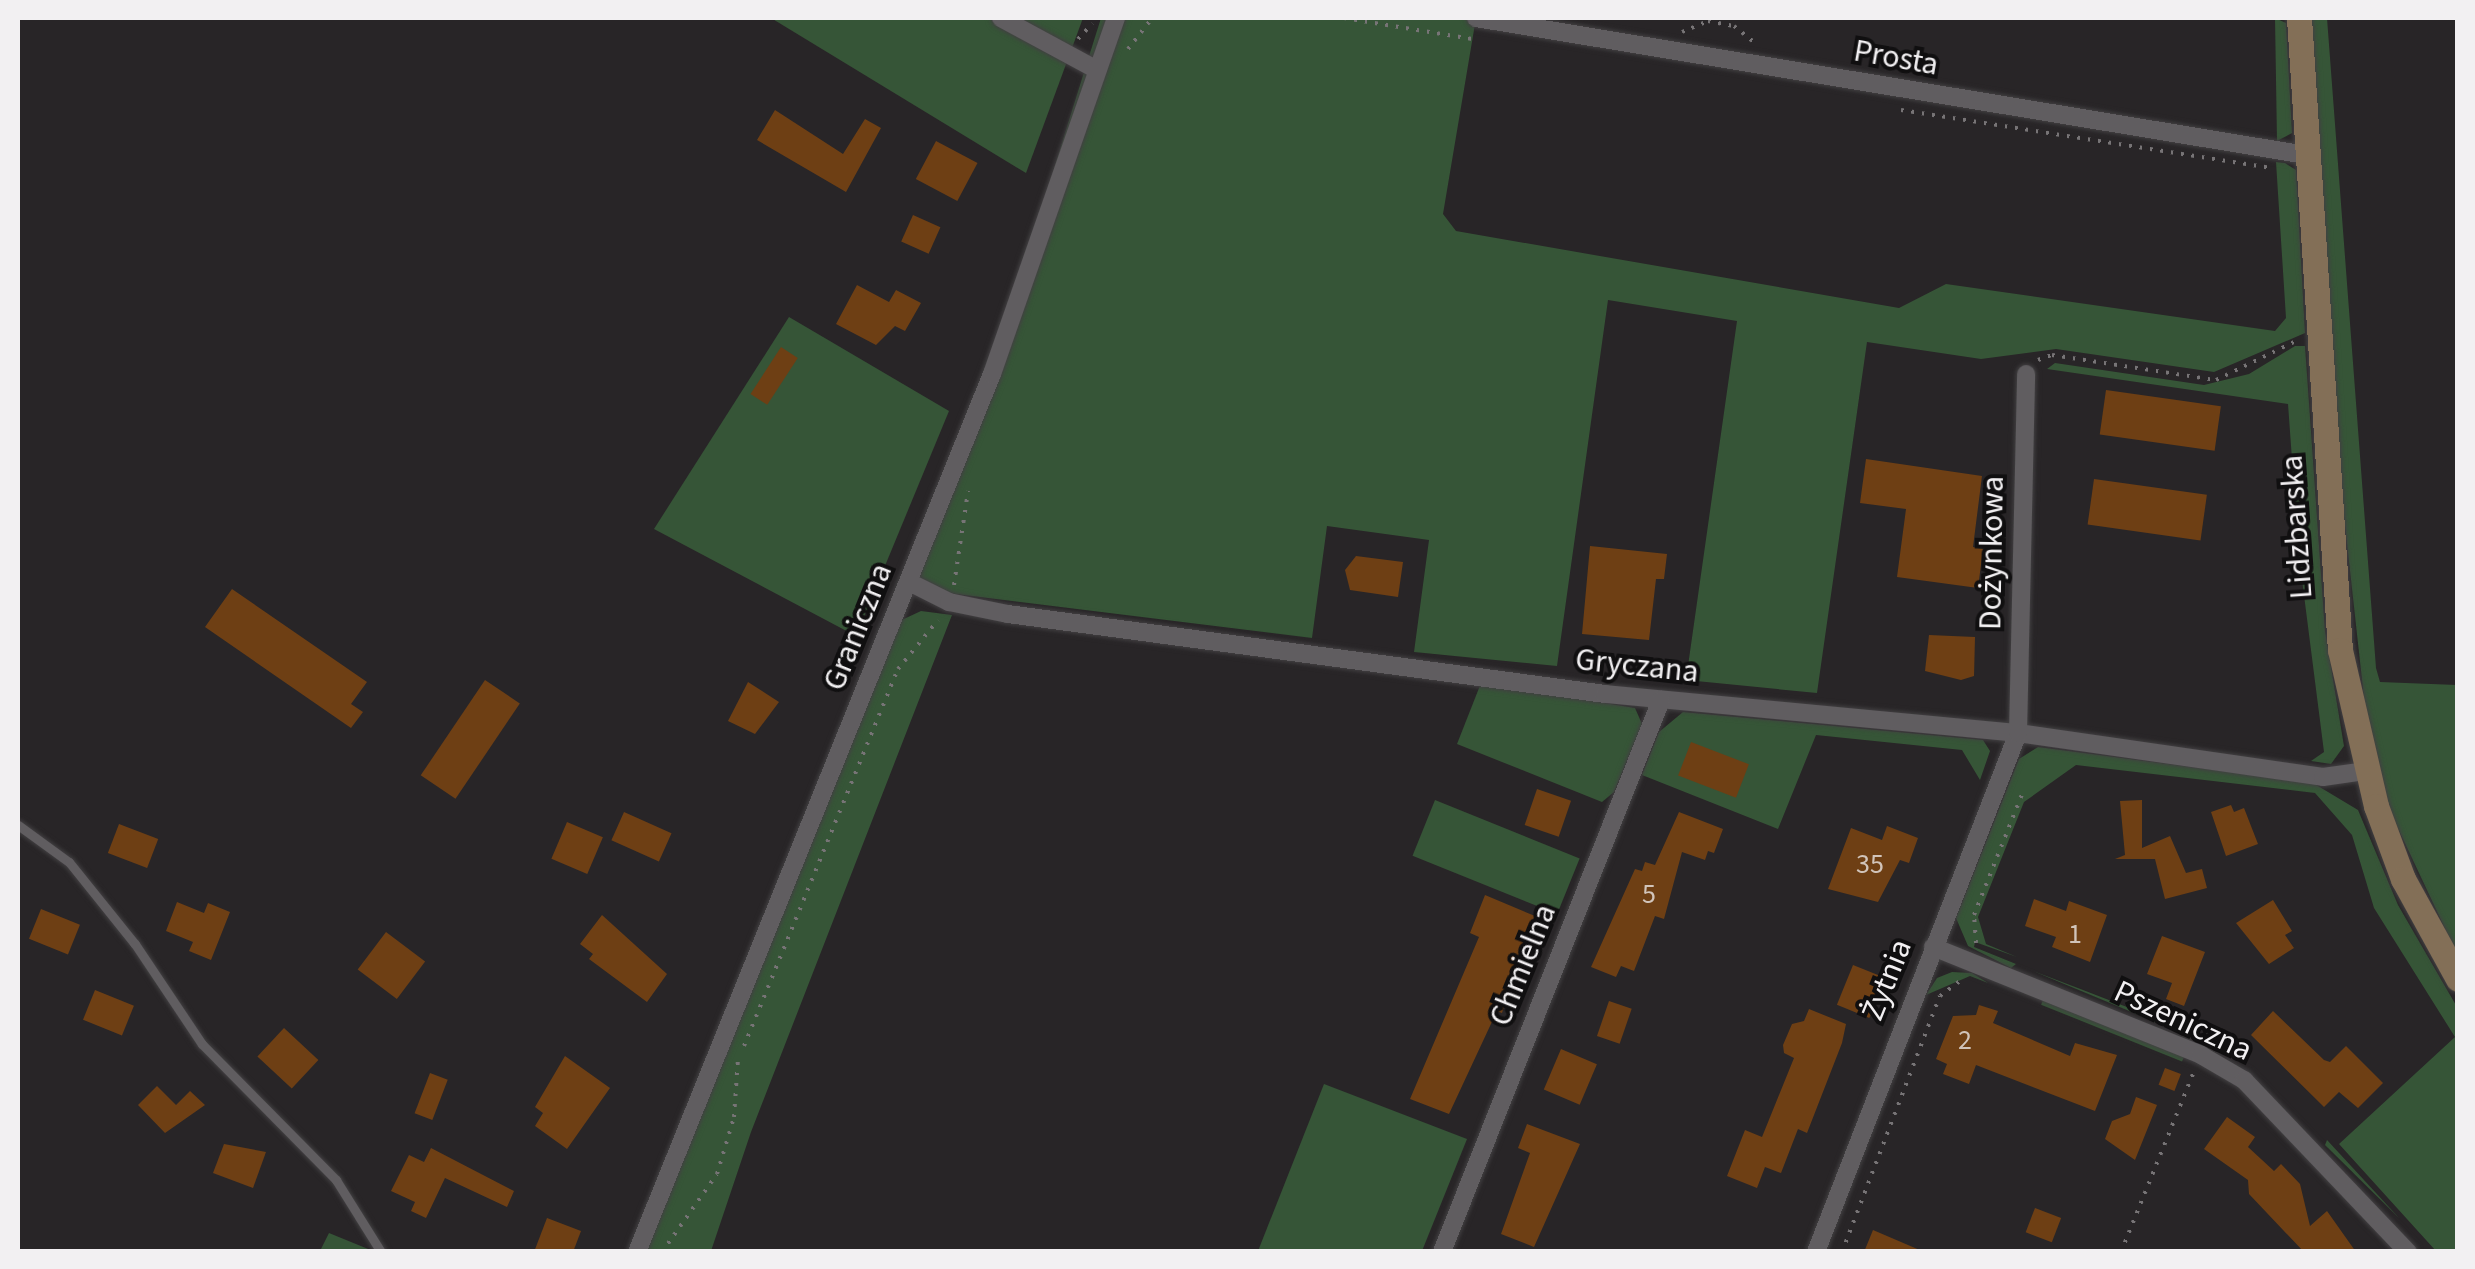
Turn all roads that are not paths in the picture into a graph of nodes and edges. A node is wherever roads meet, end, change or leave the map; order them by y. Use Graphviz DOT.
graph roads {
  1 [pos="1001,18"];
  2 [pos="1116,18"];
  3 [pos="1476,18"];
  4 [pos="2297,18"];
  5 [pos="1098,70"];
  6 [pos="2306,154"];
  7 [pos="2026,374"];
  8 [pos="909,582"];
  9 [pos="1660,700"];
  10 [pos="2018,733"];
  11 [pos="2366,771"];
  12 [pos="18,826"];
  13 [pos="1933,947"];
  14 [pos="2458,979"];
  15 [pos="381,1252"];
  16 [pos="636,1252"];
  17 [pos="1442,1252"];
  18 [pos="1816,1252"];
  19 [pos="2408,1252"];
  1 -- 5 [label="street"];
  2 -- 5 [label="street, Graniczna"];
  3 -- 6 [label="street, Prosta"];
  4 -- 6 [label="main road, Lidzbarska"];
  5 -- 8 [label="street, Graniczna"];
  6 -- 11 [label="main road, Lidzbarska"];
  7 -- 10 [label="street, Dożynkowa"];
  8 -- 9 [label="street, Gryczana"];
  8 -- 16 [label="street, Graniczna"];
  9 -- 10 [label="street, Gryczana"];
  9 -- 17 [label="street, Chmielna"];
  10 -- 11 [label="street, Gryczana"];
  10 -- 13 [label="street, Żytnia"];
  11 -- 14 [label="main road, Lidzbarska"];
  12 -- 15 [label="lane"];
  13 -- 18 [label="street, Żytnia"];
  13 -- 19 [label="street, Pszeniczna"];
}
